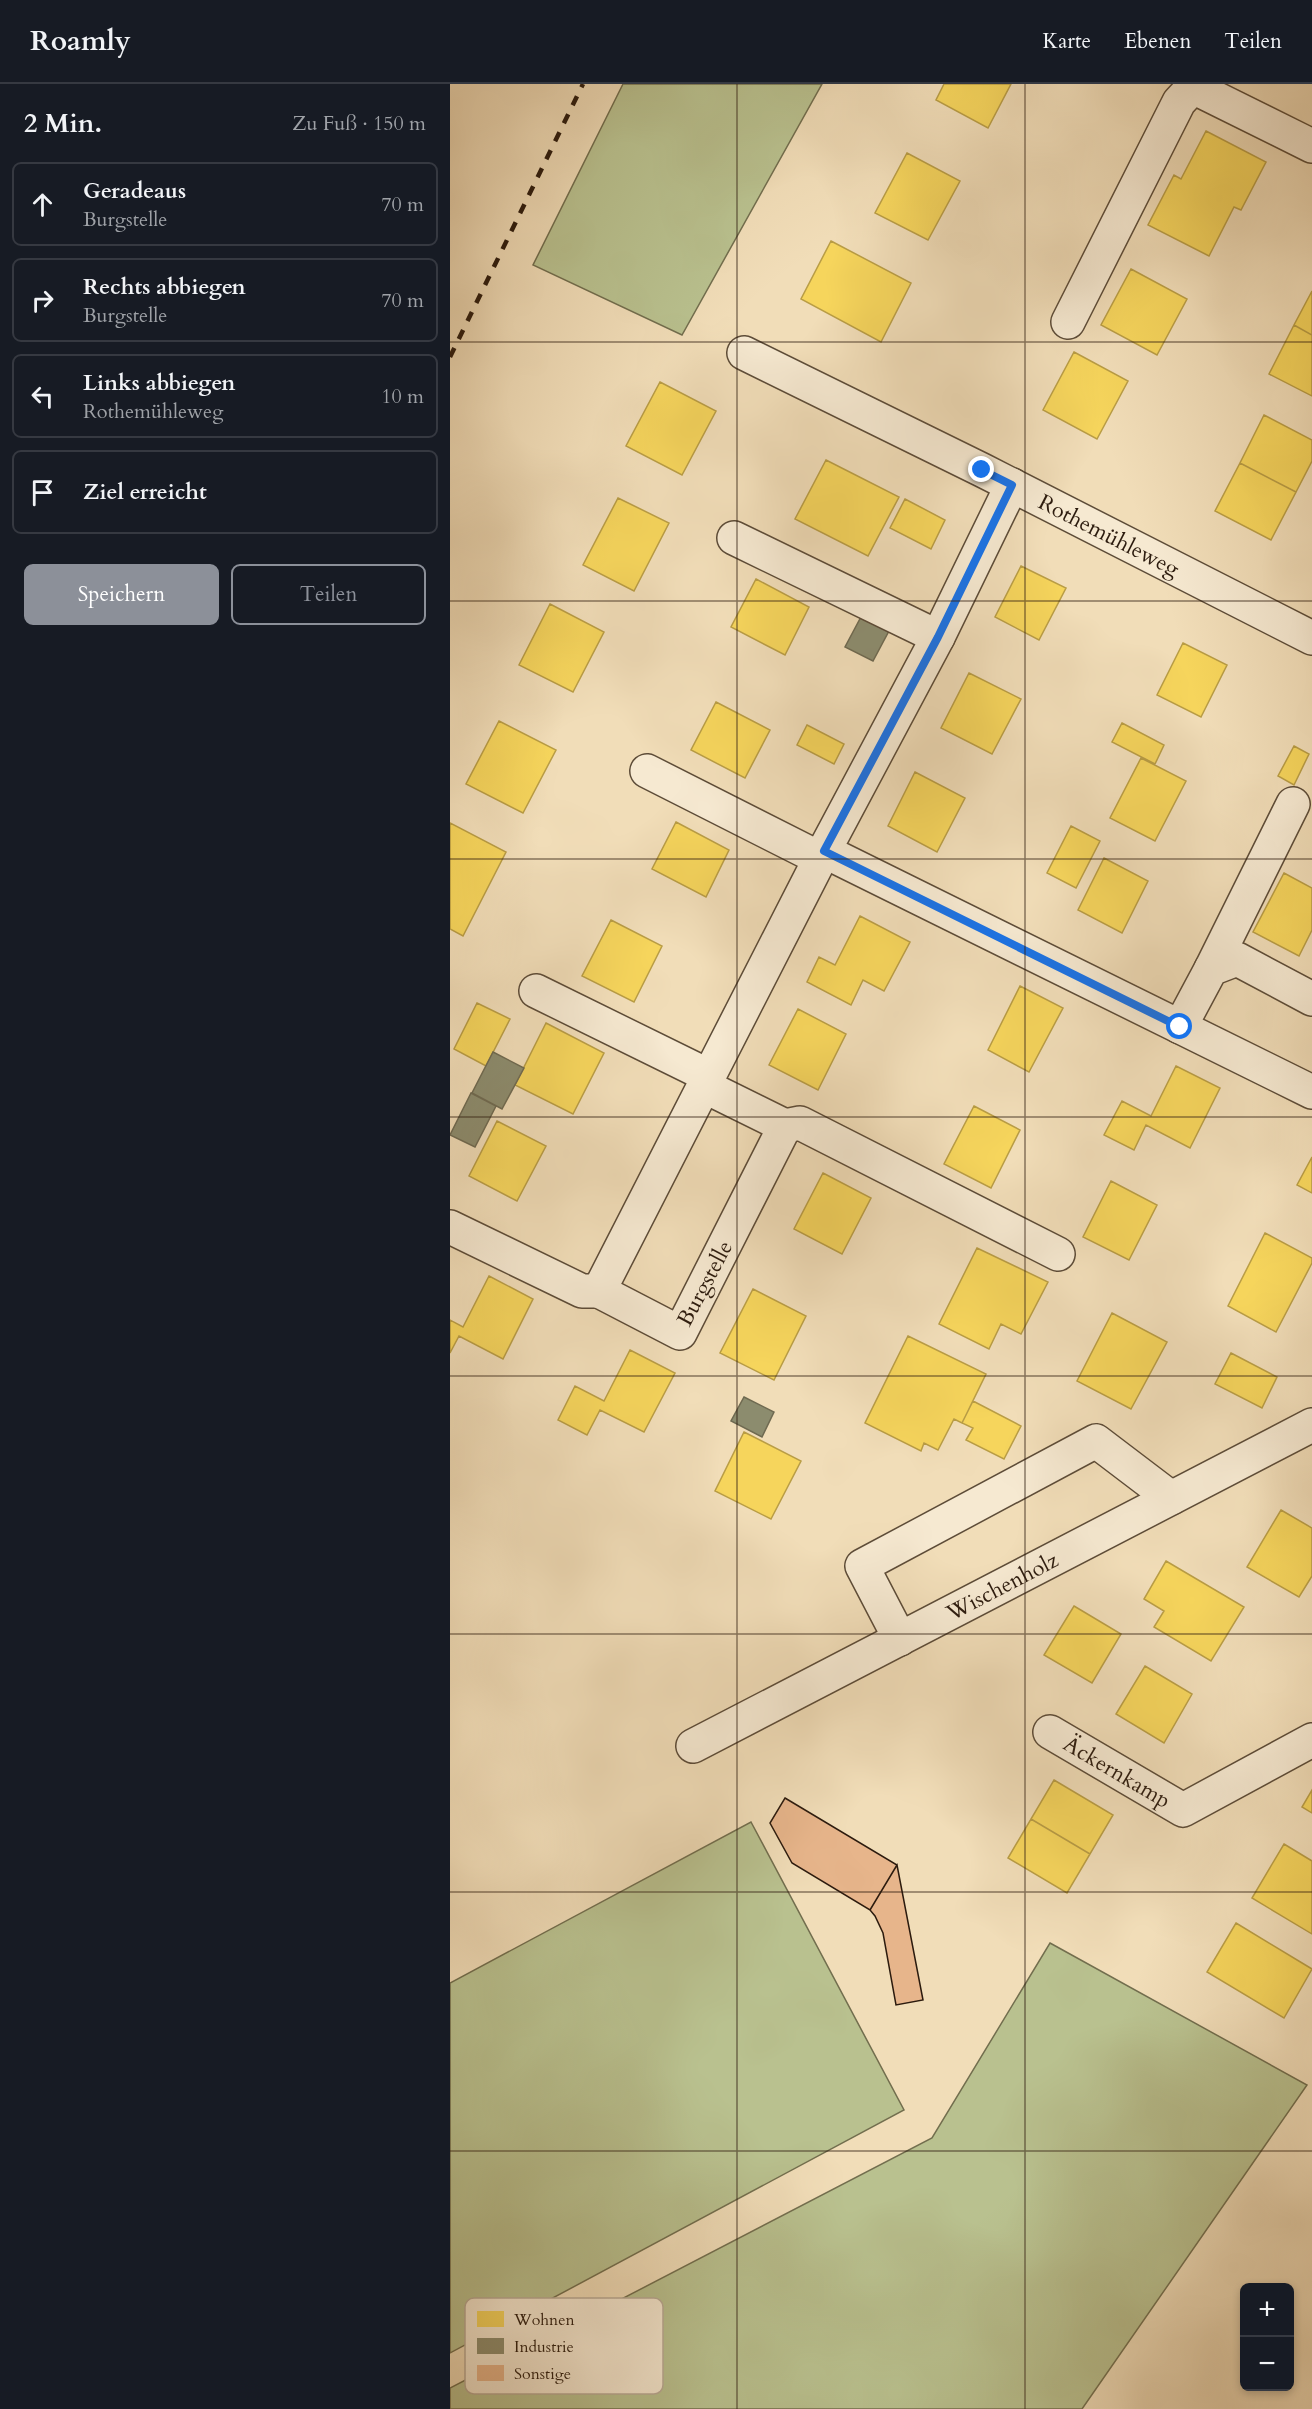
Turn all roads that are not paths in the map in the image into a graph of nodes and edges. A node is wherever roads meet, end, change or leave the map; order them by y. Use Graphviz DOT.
graph roads {
  1 [pos="1193,86"];
  2 [pos="1312,146"];
  3 [pos="1068,322"];
  4 [pos="744,353"];
  5 [pos="1012,485"];
  6 [pos="734,538"];
  7 [pos="938,637"];
  8 [pos="1312,638"];
  9 [pos="647,771"];
  10 [pos="1293,804"];
  11 [pos="823,855"];
  12 [pos="1211,969"];
  13 [pos="536,991"];
  14 [pos="1312,999"];
  15 [pos="1180,1027"];
  16 [pos="707,1081"];
  17 [pos="1312,1092"];
  18 [pos="785,1126"];
  19 [pos="450,1227"];
  20 [pos="1058,1254"];
  21 [pos="599,1291"];
  22 [pos="1312,1425"];
  23 [pos="1171,1498"];
  24 [pos="900,1639"];
  25 [pos="1050,1732"];
  26 [pos="1312,1740"];
  27 [pos="693,1746"];
  1 -- 2 [label="street"];
  1 -- 3 [label="street"];
  4 -- 5 [label="street, Rothemühleweg"];
  5 -- 7 [label="street"];
  5 -- 8 [label="street, Rothemühleweg"];
  6 -- 7 [label="street"];
  7 -- 11 [label="street"];
  9 -- 11 [label="street"];
  10 -- 12 [label="street"];
  11 -- 15 [label="street"];
  11 -- 16 [label="street"];
  12 -- 14 [label="street"];
  12 -- 15 [label="street"];
  13 -- 16 [label="street"];
  15 -- 17 [label="street"];
  16 -- 18 [label="street"];
  16 -- 21 [label="street"];
  18 -- 20 [label="street"];
  18 -- 21 [label="street, Burgstelle"];
  19 -- 21 [label="street"];
  22 -- 23 [label="street, Wischenholz"];
  23 -- 24 [label="street, Wischenholz"];
  23 -- 24 [label="street"];
  24 -- 27 [label="street, Wischenholz"];
  25 -- 26 [label="street, Äckernkamp"];
}
